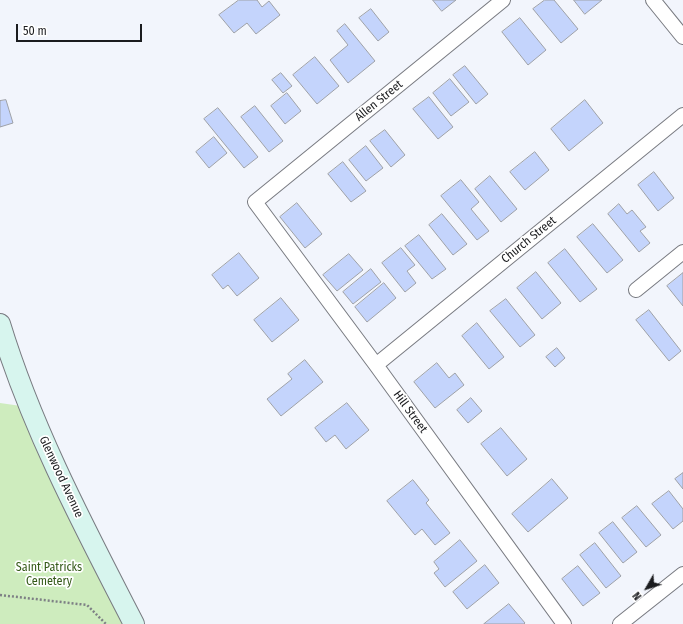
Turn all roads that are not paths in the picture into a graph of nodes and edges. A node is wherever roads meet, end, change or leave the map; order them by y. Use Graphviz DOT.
graph roads {
  1 [pos="503,0"];
  2 [pos="653,0"];
  3 [pos="683,37"];
  4 [pos="683,115"];
  5 [pos="255,202"];
  6 [pos="683,252"];
  7 [pos="636,290"];
  8 [pos="0,324"];
  9 [pos="376,365"];
  10 [pos="683,574"];
  11 [pos="134,624"];
  12 [pos="564,624"];
  13 [pos="620,624"];
  1 -- 5 [label="street, Allen Street"];
  2 -- 3 [label="street"];
  4 -- 9 [label="street, Church Street"];
  5 -- 9 [label="street, Hill Street"];
  6 -- 7 [label="street"];
  8 -- 11 [label="street, Glenwood Avenue"];
  9 -- 12 [label="street, Hill Street"];
  10 -- 13 [label="street"];
}
